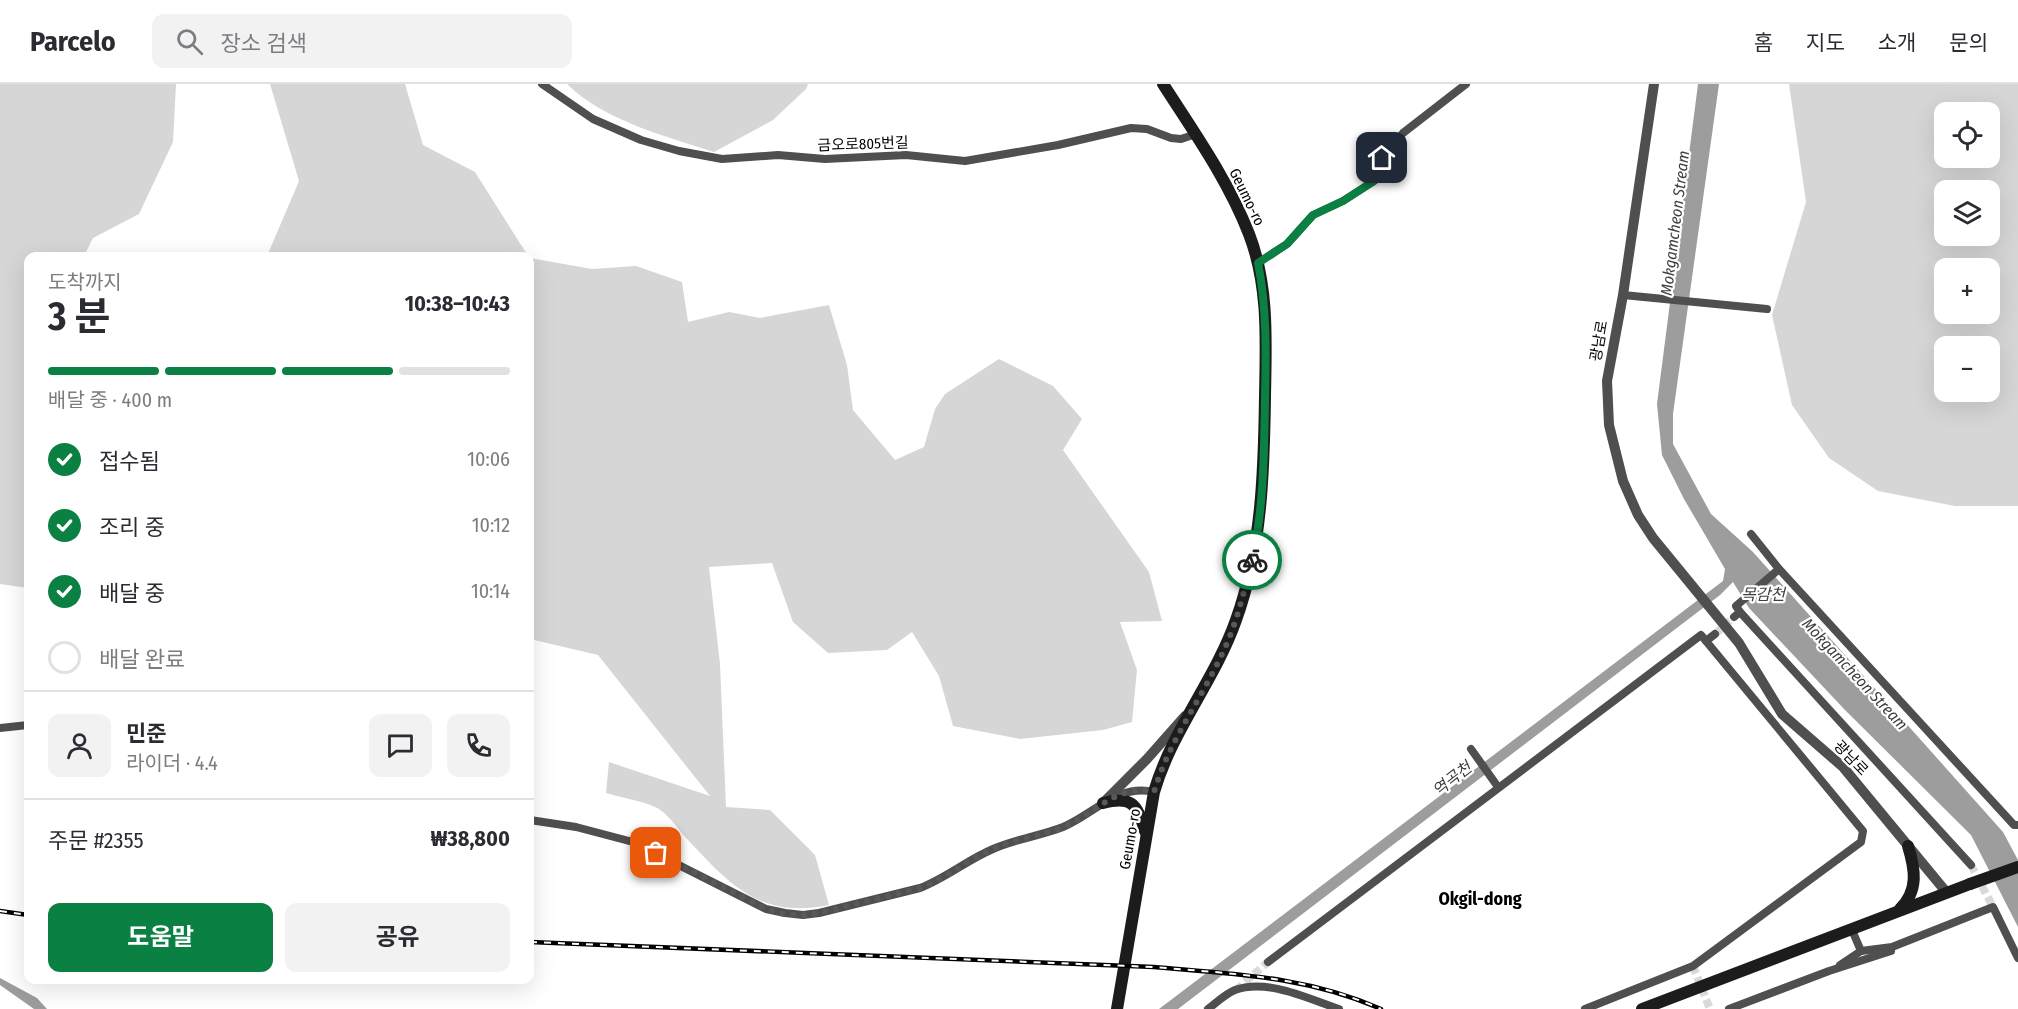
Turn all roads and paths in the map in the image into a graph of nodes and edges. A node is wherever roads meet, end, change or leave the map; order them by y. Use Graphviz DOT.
graph roads {
  1 [pos="542,84"];
  2 [pos="1163,84"];
  3 [pos="1466,84"];
  4 [pos="1654,84"];
  5 [pos="1196,134"];
  6 [pos="1258,263"];
  7 [pos="1623,295"];
  8 [pos="1767,309"];
  9 [pos="1751,534"];
  10 [pos="1779,569"];
  11 [pos="1715,634"];
  12 [pos="1706,641"];
  13 [pos="1195,704"];
  14 [pos="24,725"];
  15 [pos="0,728"];
  16 [pos="1471,749"];
  17 [pos="1498,787"];
  18 [pos="1154,792"];
  19 [pos="1102,803"];
  20 [pos="534,821"];
  21 [pos="2018,825"];
  22 [pos="1146,833"];
  23 [pos="1908,846"];
  24 [pos="1971,865"];
  25 [pos="2018,867"];
  26 [pos="1947,892"];
  27 [pos="1895,913"];
  28 [pos="1852,930"];
  29 [pos="1907,941"];
  30 [pos="1861,951"];
  31 [pos="2018,958"];
  32 [pos="1268,962"];
  33 [pos="1829,971"];
  34 [pos="1117,1009"];
  35 [pos="1208,1009"];
  36 [pos="1339,1009"];
  37 [pos="1585,1009"];
  38 [pos="1642,1009"];
  39 [pos="1729,1009"];
  1 -- 5 [label="street, 금오로805번길"];
  2 -- 5 [label="main road, Geumo-ro"];
  3 -- 6 [label="street"];
  4 -- 7 [label="street, 광남로"];
  5 -- 6 [label="main road, Geumo-ro"];
  6 -- 13 [label="main road, Geumo-ro"];
  7 -- 8 [label="street"];
  7 -- 23 [label="street, 광남로"];
  9 -- 10 [label="street"];
  10 -- 21 [label="street"];
  10 -- 24 [label="street"];
  11 -- 12 [label="street"];
  12 -- 17 [label="street"];
  12 -- 37 [label="street"];
  13 -- 18 [label="main road, Geumo-ro"];
  13 -- 19 [label="street"];
  14 -- 15 [label="street"];
  16 -- 17 [label="street"];
  17 -- 32 [label="street"];
  18 -- 19 [label="street"];
  18 -- 22 [label="main road, Geumo-ro"];
  19 -- 20 [label="street"];
  19 -- 22 [label="main road"];
  22 -- 34 [label="main road, Geumo-ro"];
  23 -- 26 [label="street, 광남로"];
  23 -- 27 [label="main road"];
  25 -- 26 [label="main road, bridge"];
  26 -- 27 [label="main road"];
  27 -- 28 [label="main road"];
  28 -- 30 [label="street"];
  28 -- 38 [label="main road"];
  29 -- 30 [label="street"];
  29 -- 31 [label="street"];
  29 -- 33 [label="street"];
  30 -- 33 [label="street"];
  33 -- 39 [label="street"];
  35 -- 36 [label="street"];
}
